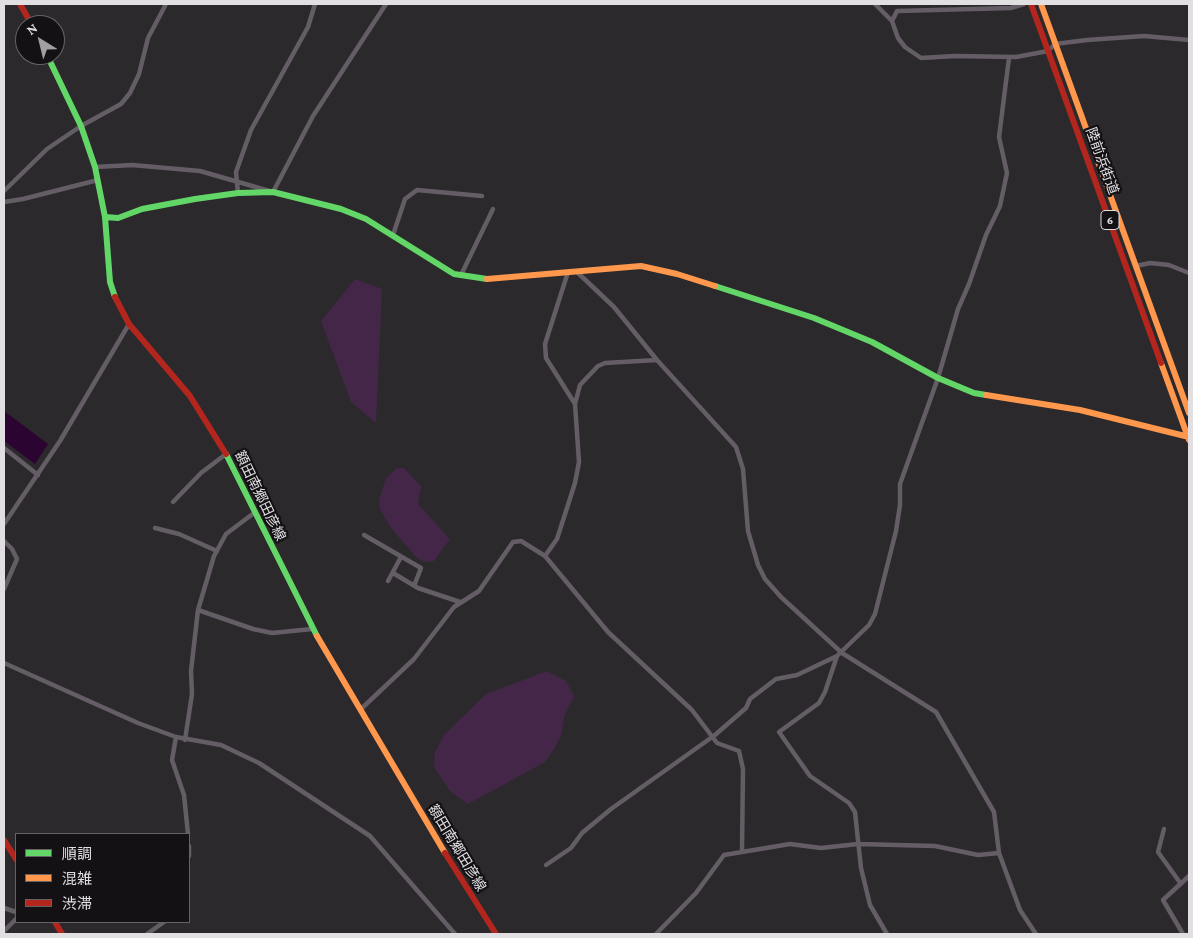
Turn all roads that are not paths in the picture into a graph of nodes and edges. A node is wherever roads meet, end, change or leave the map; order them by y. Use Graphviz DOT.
graph roads {
  1 [pos="20,4"];
  2 [pos="166,4"];
  3 [pos="315,4"];
  4 [pos="386,4"];
  5 [pos="875,4"];
  6 [pos="1024,4"];
  7 [pos="1032,4"];
  8 [pos="1040,4"];
  9 [pos="26,15"];
  10 [pos="892,21"];
  11 [pos="1189,40"];
  12 [pos="1055,44"];
  13 [pos="1048,51"];
  14 [pos="1009,58"];
  15 [pos="52,65"];
  16 [pos="80,126"];
  17 [pos="95,167"];
  18 [pos="98,180"];
  19 [pos="237,180"];
  20 [pos="4,191"];
  21 [pos="273,192"];
  22 [pos="238,193"];
  23 [pos="482,196"];
  24 [pos="4,202"];
  25 [pos="493,209"];
  26 [pos="104,217"];
  27 [pos="392,235"];
  28 [pos="1136,266"];
  29 [pos="568,272"];
  30 [pos="577,272"];
  31 [pos="1189,273"];
  32 [pos="461,275"];
  33 [pos="129,324"];
  34 [pos="657,360"];
  35 [pos="938,378"];
  36 [pos="575,404"];
  37 [pos="1189,413"];
  38 [pos="1189,438"];
  39 [pos="4,448"];
  40 [pos="226,454"];
  41 [pos="38,475"];
  42 [pos="172,502"];
  43 [pos="254,513"];
  44 [pos="4,524"];
  45 [pos="155,528"];
  46 [pos="364,535"];
  47 [pos="4,541"];
  48 [pos="217,551"];
  49 [pos="401,556"];
  50 [pos="545,556"];
  51 [pos="393,573"];
  52 [pos="388,581"];
  53 [pos="414,586"];
  54 [pos="4,589"];
  55 [pos="460,602"];
  56 [pos="198,610"];
  57 [pos="312,628"];
  58 [pos="839,655"];
  59 [pos="4,663"];
  60 [pos="360,710"];
  61 [pos="711,736"];
  62 [pos="176,737"];
  63 [pos="185,740"];
  64 [pos="1164,829"];
  65 [pos="188,833"];
  66 [pos="5,844"];
  67 [pos="858,844"];
  68 [pos="742,851"];
  69 [pos="999,853"];
  70 [pos="15,859"];
  71 [pos="546,864"];
  72 [pos="1189,876"];
  73 [pos="1181,884"];
  74 [pos="15,921"];
  75 [pos="56,923"];
  76 [pos="163,923"];
  77 [pos="5,930"];
  78 [pos="10,934"];
  79 [pos="62,934"];
  80 [pos="147,934"];
  81 [pos="455,934"];
  82 [pos="496,934"];
  83 [pos="656,934"];
  84 [pos="887,934"];
  85 [pos="1036,934"];
  86 [pos="1183,934"];
  1 -- 9 [label="main road"];
  2 -- 16 [label="street"];
  3 -- 19 [label="street"];
  4 -- 21 [label="street"];
  5 -- 10 [label="street"];
  6 -- 10 [label="street"];
  7 -- 13 [label="main road, 陸前浜街道 / 6"];
  8 -- 12 [label="main road, 陸前浜街道 / 6"];
  10 -- 14 [label="street"];
  11 -- 12 [label="street"];
  12 -- 13 [label="street"];
  12 -- 28 [label="main road, 陸前浜街道 / 6"];
  13 -- 14 [label="street"];
  13 -- 38 [label="main road, 陸前浜街道 / 6"];
  14 -- 35 [label="street"];
  15 -- 16 [label="main road, 額田南郷田彦線"];
  16 -- 17 [label="main road, 額田南郷田彦線"];
  16 -- 20 [label="street"];
  17 -- 18 [label="main road, 額田南郷田彦線"];
  17 -- 19 [label="street"];
  18 -- 24 [label="street"];
  18 -- 26 [label="main road, 額田南郷田彦線"];
  19 -- 21 [label="street"];
  19 -- 22 [label="street"];
  21 -- 22 [label="main road"];
  21 -- 27 [label="main road"];
  22 -- 26 [label="main road"];
  23 -- 27 [label="street"];
  25 -- 32 [label="street"];
  26 -- 33 [label="main road, 額田南郷田彦線"];
  27 -- 32 [label="main road"];
  28 -- 31 [label="street"];
  28 -- 37 [label="main road, 陸前浜街道 / 6"];
  29 -- 30 [label="main road"];
  29 -- 32 [label="main road"];
  29 -- 36 [label="street"];
  30 -- 34 [label="street"];
  30 -- 35 [label="main road"];
  33 -- 40 [label="main road, 額田南郷田彦線"];
  33 -- 41 [label="street"];
  34 -- 36 [label="street"];
  34 -- 58 [label="street"];
  35 -- 38 [label="main road"];
  35 -- 58 [label="street"];
  36 -- 50 [label="street"];
  39 -- 41 [label="street"];
  40 -- 42 [label="street"];
  40 -- 43 [label="main road, 額田南郷田彦線"];
  41 -- 44 [label="street"];
  43 -- 48 [label="street"];
  43 -- 57 [label="main road, 額田南郷田彦線"];
  45 -- 48 [label="street"];
  46 -- 49 [label="street"];
  47 -- 54 [label="street"];
  48 -- 56 [label="street"];
  49 -- 51 [label="street"];
  49 -- 53 [label="street"];
  50 -- 55 [label="street"];
  50 -- 61 [label="street"];
  51 -- 52 [label="street"];
  51 -- 53 [label="street"];
  53 -- 55 [label="street"];
  55 -- 60 [label="street"];
  56 -- 57 [label="street"];
  56 -- 63 [label="street"];
  57 -- 60 [label="main road, 額田南郷田彦線"];
  58 -- 61 [label="street"];
  58 -- 67 [label="street"];
  58 -- 69 [label="street"];
  59 -- 62 [label="street"];
  60 -- 82 [label="main road, 額田南郷田彦線"];
  61 -- 68 [label="street"];
  61 -- 71 [label="street"];
  62 -- 63 [label="street"];
  62 -- 65 [label="street"];
  63 -- 81 [label="street"];
  64 -- 73 [label="street"];
  66 -- 70 [label="main road"];
  67 -- 68 [label="street"];
  67 -- 69 [label="street"];
  67 -- 84 [label="street"];
  68 -- 83 [label="street"];
  69 -- 85 [label="street"];
  72 -- 73 [label="street"];
  73 -- 86 [label="street"];
  74 -- 77 [label="street"];
  75 -- 79 [label="main road"];
  76 -- 80 [label="street"];
  77 -- 78 [label="street"];
}
